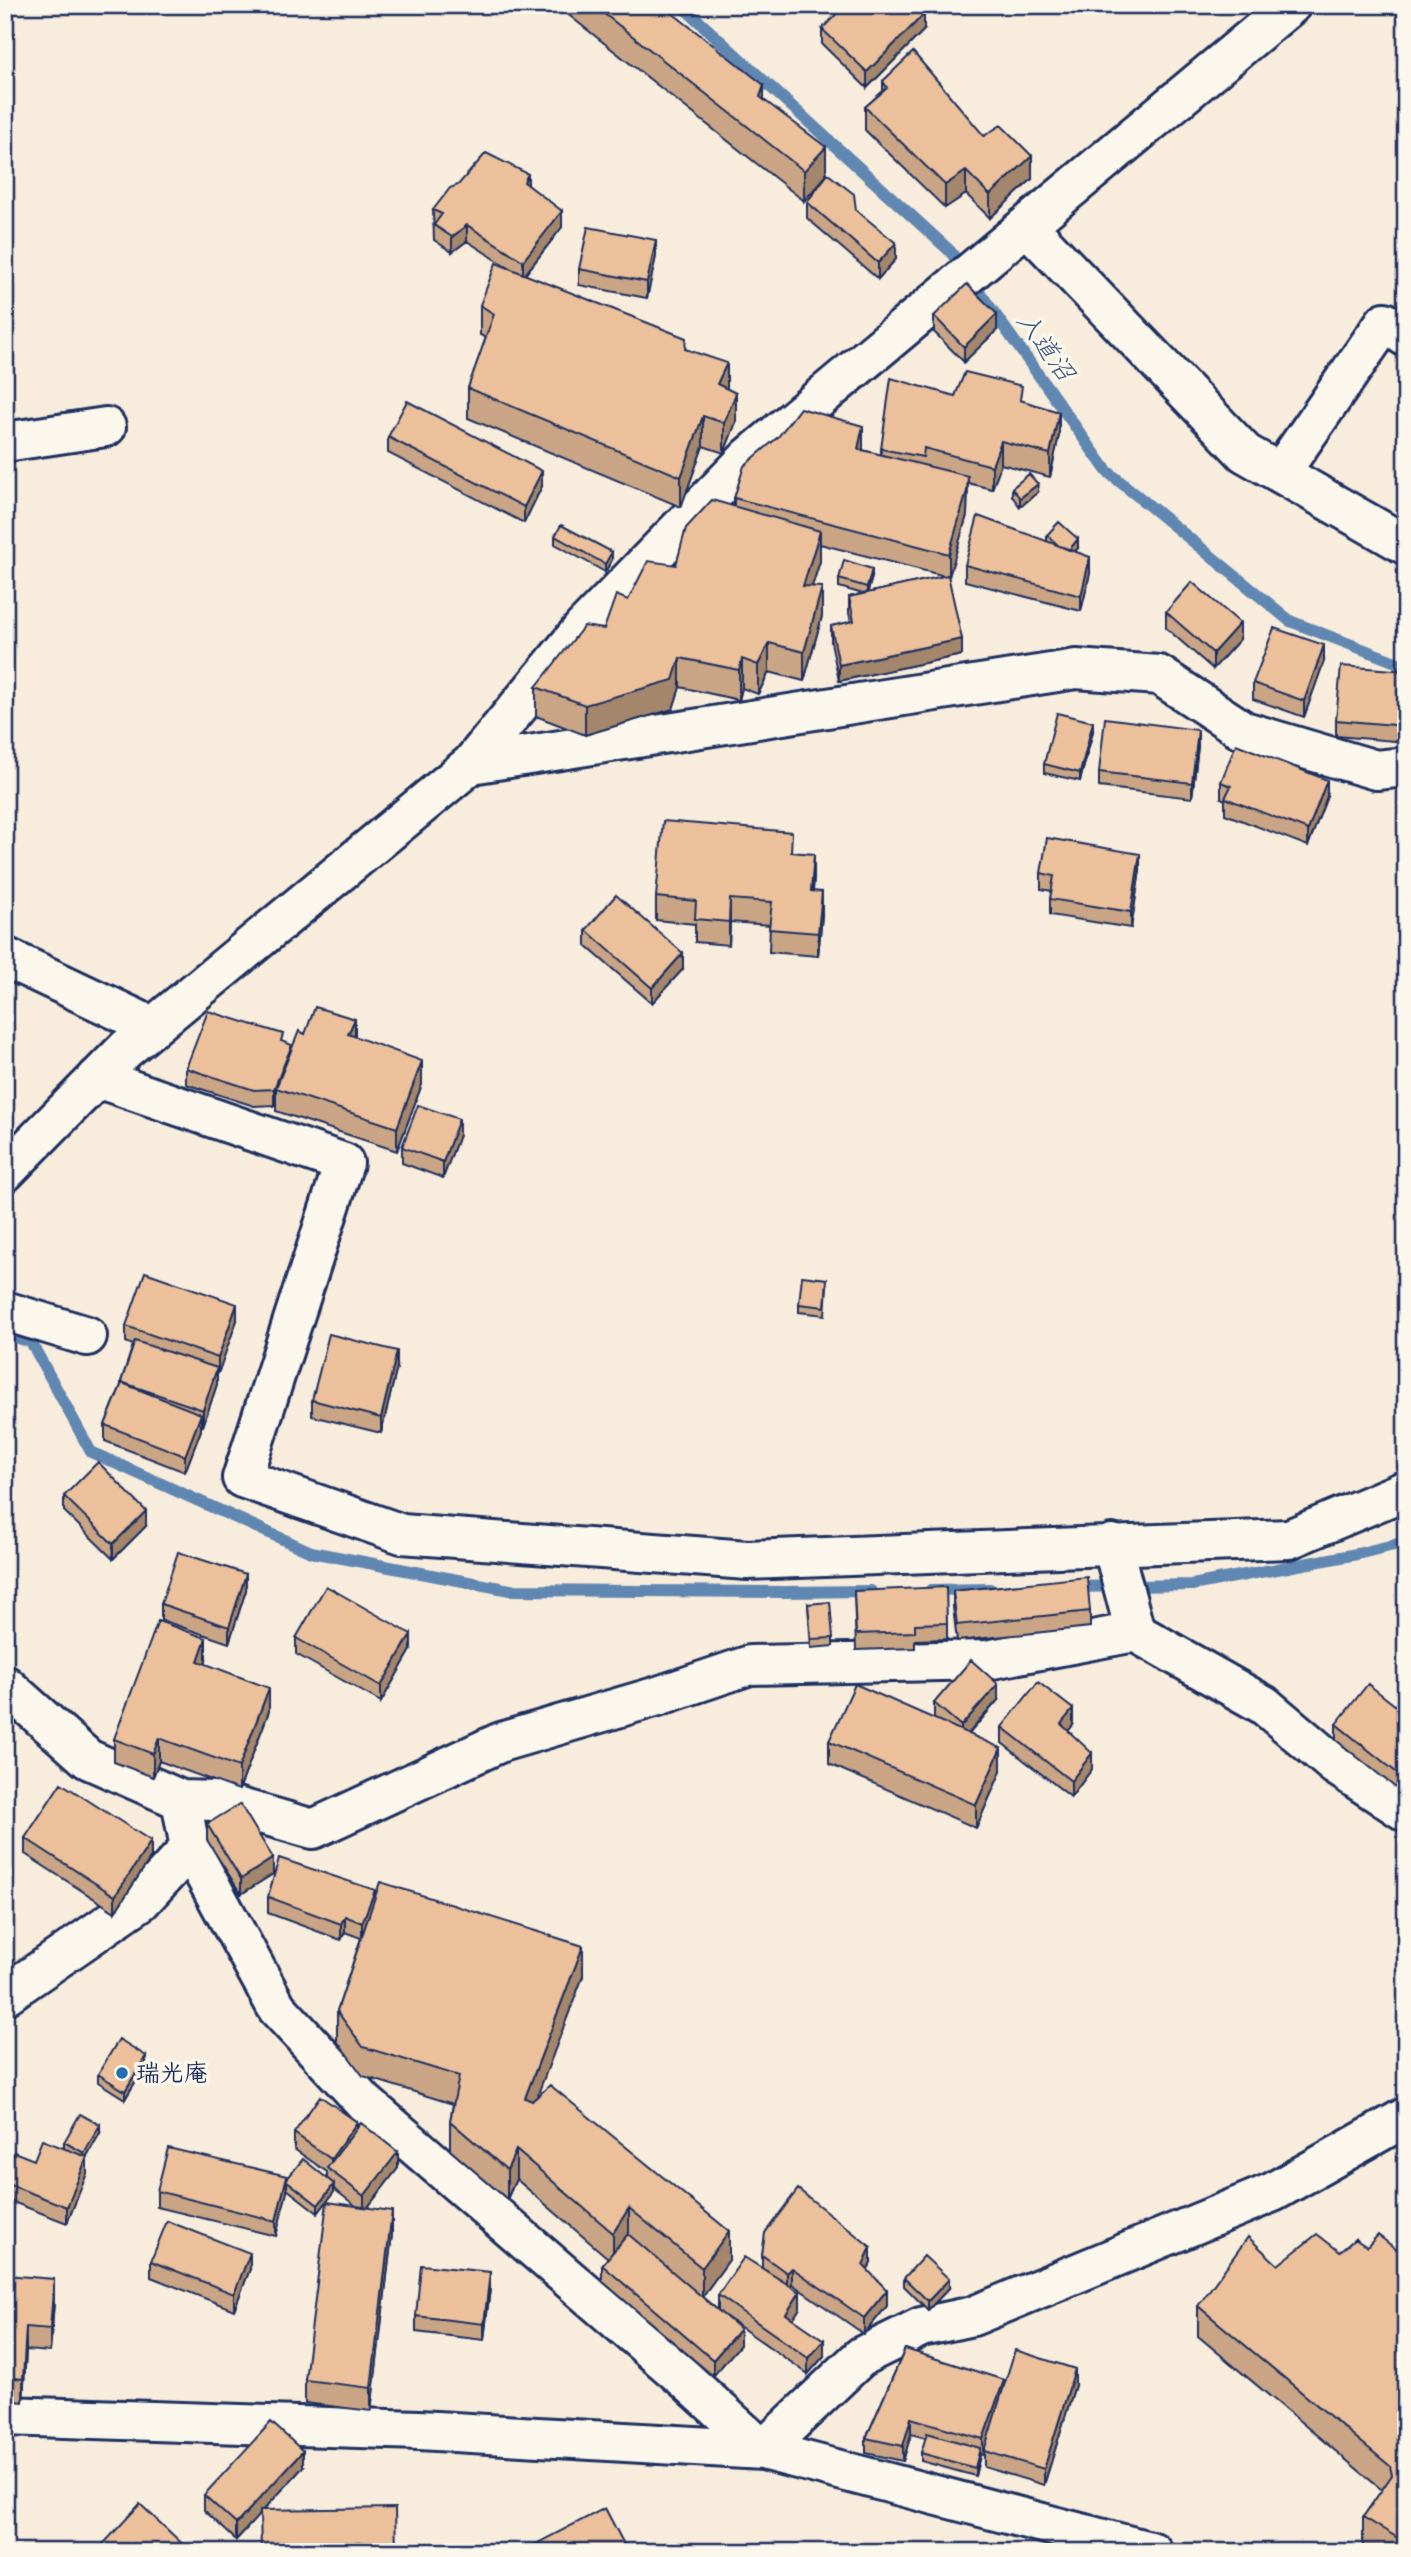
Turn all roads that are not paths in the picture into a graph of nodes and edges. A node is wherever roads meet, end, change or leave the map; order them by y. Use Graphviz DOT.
graph roads {
  1 [pos="1291,5"];
  2 [pos="1027,226"];
  3 [pos="1406,337"];
  4 [pos="106,427"];
  5 [pos="5,442"];
  6 [pos="1280,473"];
  7 [pos="1406,545"];
  8 [pos="471,764"];
  9 [pos="1406,767"];
  10 [pos="5,957"];
  11 [pos="153,1027"];
  12 [pos="97,1078"];
  13 [pos="5,1172"];
  14 [pos="5,1311"];
  15 [pos="87,1335"];
  16 [pos="1406,1490"];
  17 [pos="1113,1551"];
  18 [pos="1133,1623"];
  19 [pos="5,1685"];
  20 [pos="181,1800"];
  21 [pos="1406,1812"];
  22 [pos="190,1848"];
  23 [pos="5,1994"];
  24 [pos="1406,2118"];
  25 [pos="5,2416"];
  26 [pos="763,2450"];
  27 [pos="1128,2549"];
  1 -- 2 [label="street"];
  2 -- 6 [label="street"];
  2 -- 8 [label="street"];
  3 -- 6 [label="street"];
  4 -- 5 [label="street"];
  6 -- 7 [label="street"];
  8 -- 9 [label="street"];
  8 -- 11 [label="street"];
  10 -- 11 [label="street"];
  11 -- 12 [label="street"];
  12 -- 13 [label="street"];
  12 -- 17 [label="street"];
  14 -- 15 [label="street"];
  16 -- 17 [label="street"];
  17 -- 18 [label="street"];
  18 -- 20 [label="street"];
  18 -- 21 [label="street"];
  19 -- 20 [label="street"];
  20 -- 22 [label="street"];
  22 -- 23 [label="street"];
  22 -- 26 [label="street"];
  24 -- 26 [label="street"];
  25 -- 26 [label="street"];
  26 -- 27 [label="street"];
}
